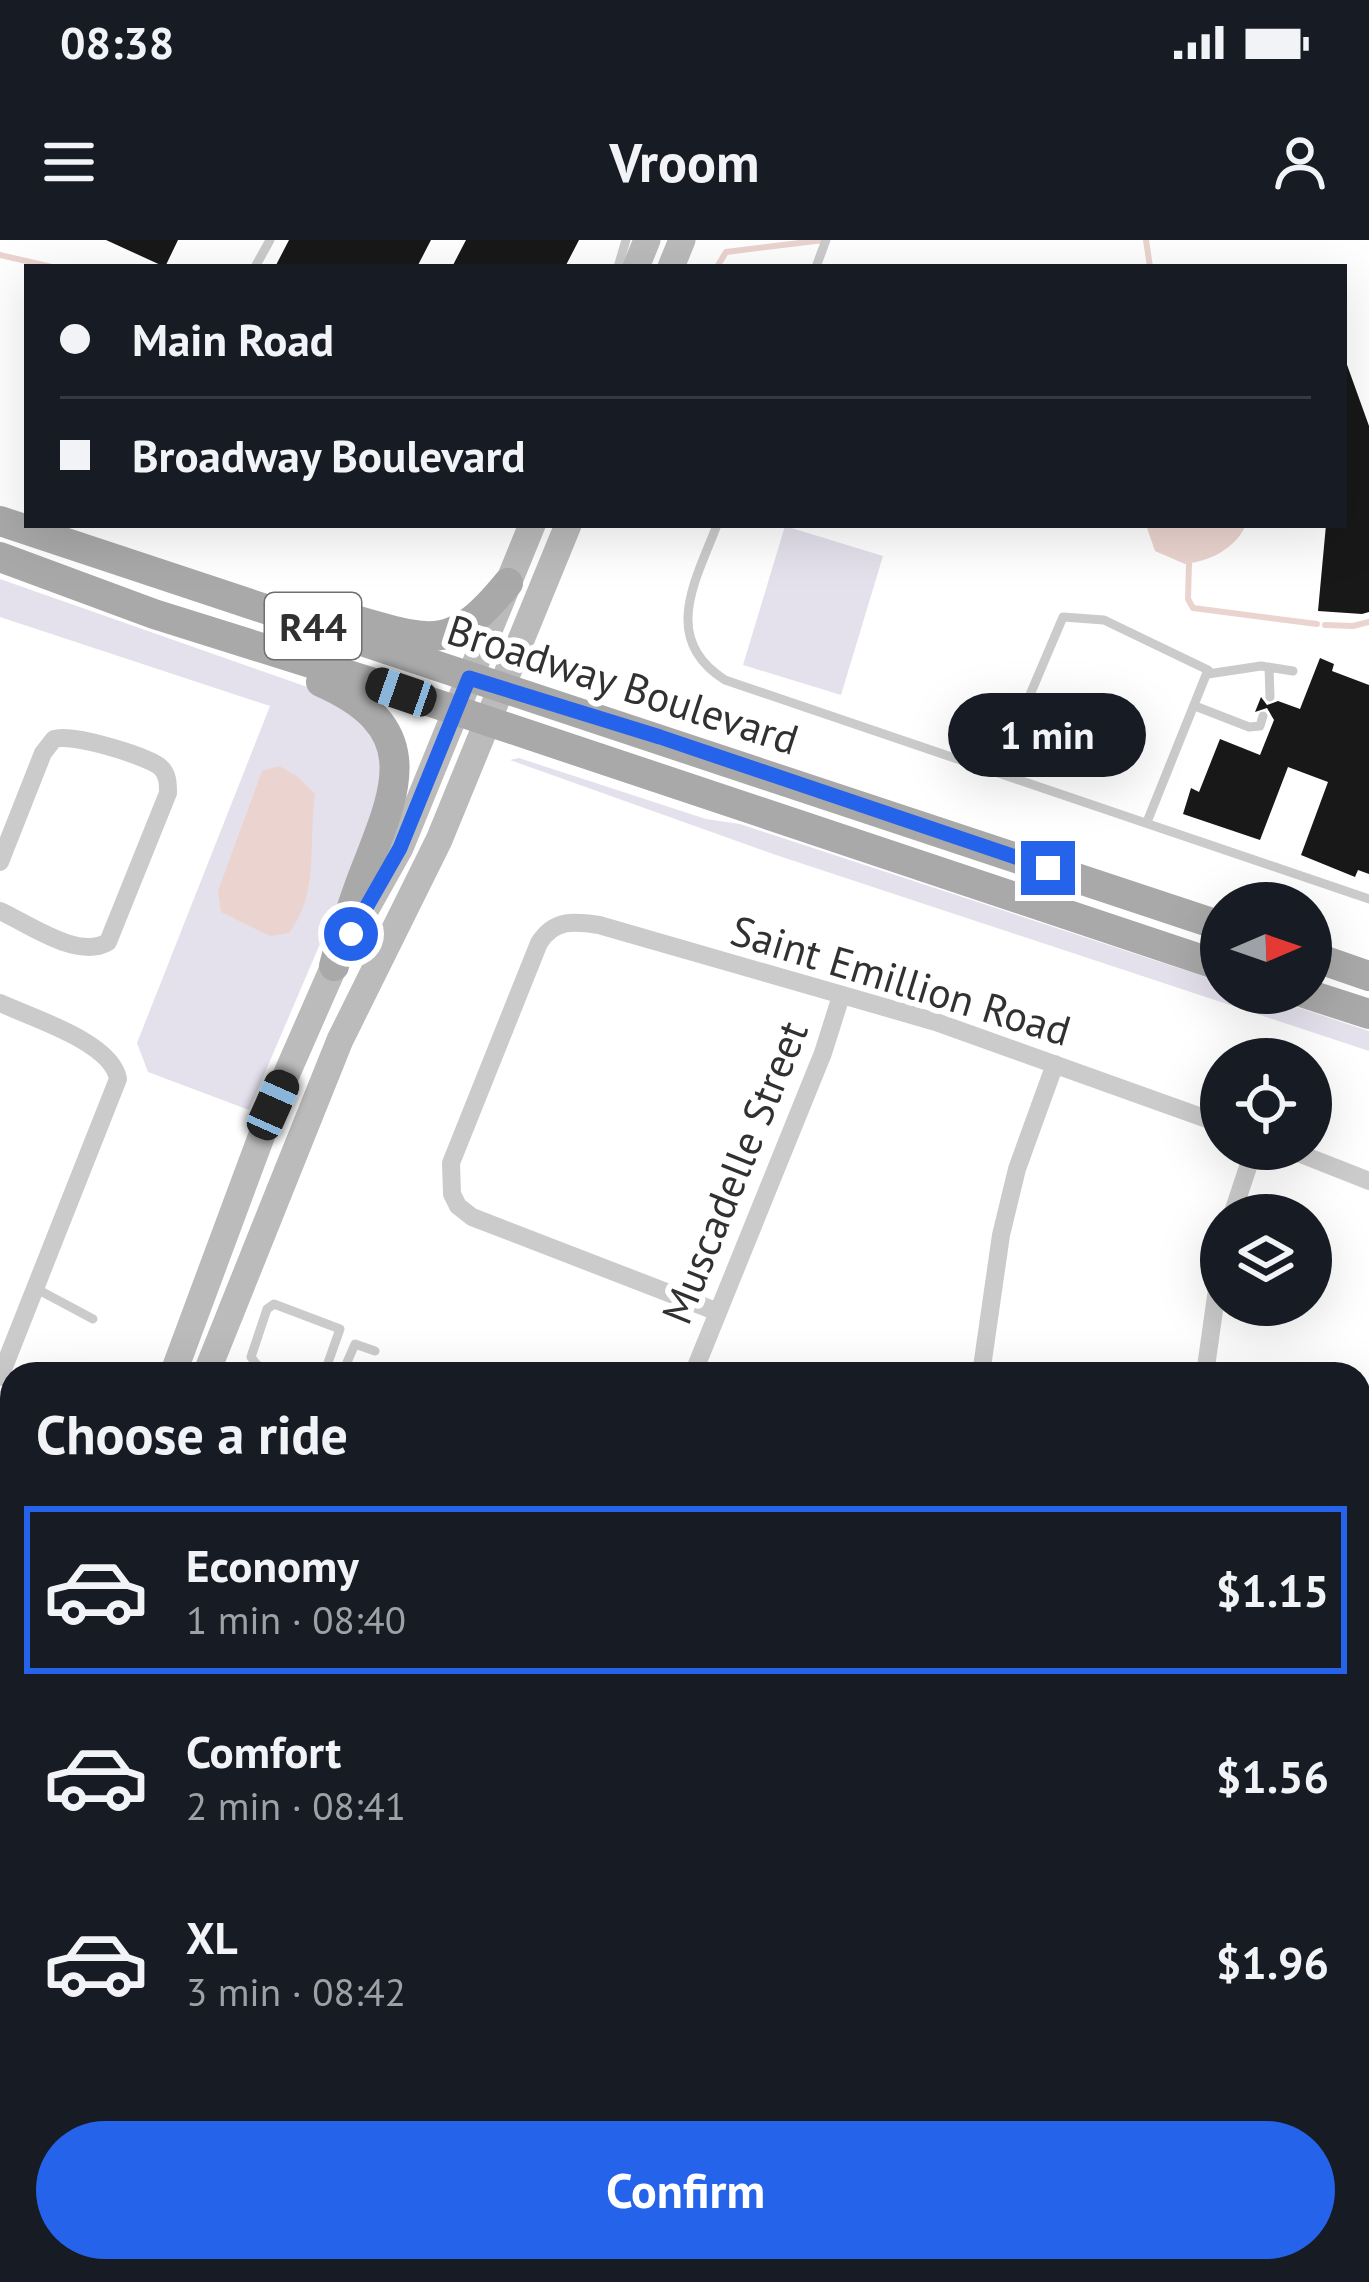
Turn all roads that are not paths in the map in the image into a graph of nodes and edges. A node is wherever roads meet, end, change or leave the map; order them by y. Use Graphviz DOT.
graph roads {
  1 [pos="24,528"];
  2 [pos="531,528"];
  3 [pos="567,528"];
  4 [pos="716,528"];
  5 [pos="0,557"];
  6 [pos="157,572"];
  7 [pos="508,583"];
  8 [pos="154,614"];
  9 [pos="1269,667"];
  10 [pos="1293,671"];
  11 [pos="1208,674"];
  12 [pos="469,678"];
  13 [pos="502,689"];
  14 [pos="1270,698"];
  15 [pos="1195,706"];
  16 [pos="457,711"];
  17 [pos="1263,716"];
  18 [pos="489,722"];
  19 [pos="998,770"];
  20 [pos="1147,822"];
  21 [pos="0,862"];
  22 [pos="1369,899"];
  23 [pos="0,911"];
  24 [pos="1200,919"];
  25 [pos="1200,959"];
  26 [pos="1332,963"];
  27 [pos="334,966"];
  28 [pos="1369,976"];
  29 [pos="841,996"];
  30 [pos="1332,1002"];
  31 [pos="0,1003"];
  32 [pos="1369,1015"];
  33 [pos="1054,1064"];
  34 [pos="1200,1116"];
  35 [pos="1332,1166"];
  36 [pos="1369,1180"];
  37 [pos="35,1288"];
  38 [pos="718,1312"];
  39 [pos="93,1319"];
  40 [pos="1212,1326"];
  41 [pos="8,1335"];
  42 [pos="375,1352"];
  43 [pos="177,1362"];
  44 [pos="211,1362"];
  45 [pos="255,1362"];
  46 [pos="328,1362"];
  47 [pos="347,1362"];
  48 [pos="698,1362"];
  49 [pos="983,1362"];
  50 [pos="1207,1362"];
  1 -- 6 [label="main road, Broadway Boulevard / R44"];
  2 -- 7 [label="main road"];
  3 -- 13 [label="main road"];
  4 -- 19 [label="lane"];
  5 -- 8 [label="main road, Broadway Boulevard / R44"];
  6 -- 7 [label="main road"];
  6 -- 12 [label="main road, Broadway Boulevard / R44"];
  7 -- 12 [label="main road"];
  8 -- 16 [label="main road, Broadway Boulevard / R44"];
  8 -- 27 [label="main road"];
  9 -- 10 [label="lane"];
  9 -- 11 [label="lane"];
  9 -- 14 [label="lane"];
  11 -- 15 [label="lane"];
  11 -- 19 [label="lane"];
  12 -- 13 [label="main road, Broadway Boulevard / R44"];
  12 -- 16 [label="main road"];
  13 -- 18 [label="main road"];
  13 -- 24 [label="main road, Broadway Boulevard / R44"];
  15 -- 17 [label="lane"];
  15 -- 20 [label="lane"];
  16 -- 18 [label="main road, Broadway Boulevard / R44"];
  16 -- 27 [label="main road"];
  18 -- 25 [label="main road, Broadway Boulevard / R44"];
  18 -- 44 [label="main road"];
  19 -- 20 [label="lane"];
  20 -- 22 [label="lane"];
  21 -- 23 [label="street"];
  26 -- 28 [label="main road"];
  27 -- 43 [label="main road"];
  29 -- 33 [label="street, Saint Emillion Road"];
  29 -- 38 [label="street, Muscadelle Street"];
  29 -- 38 [label="street, Saint Emillion Road"];
  30 -- 32 [label="main road"];
  31 -- 37 [label="street"];
  33 -- 34 [label="street, Saint Emillion Road"];
  33 -- 49 [label="street"];
  35 -- 36 [label="street"];
  37 -- 39 [label="lane"];
  37 -- 41 [label="street"];
  38 -- 48 [label="street, Muscadelle Street"];
  40 -- 50 [label="street"];
  42 -- 47 [label="lane"];
  45 -- 46 [label="lane"];
}
